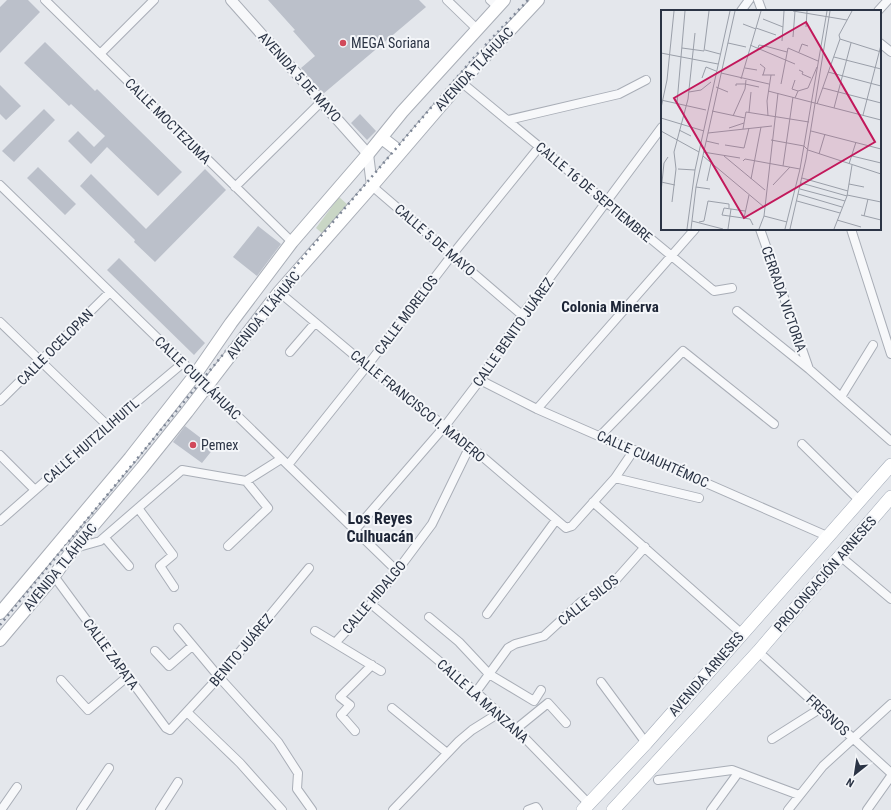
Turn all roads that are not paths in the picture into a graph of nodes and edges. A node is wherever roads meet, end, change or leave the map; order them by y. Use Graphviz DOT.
graph roads {
  1 [pos="45,0"];
  2 [pos="154,0"];
  3 [pos="231,0"];
  4 [pos="447,0"];
  5 [pos="538,0"];
  6 [pos="748,0"];
  7 [pos="758,0"];
  8 [pos="888,0"];
  9 [pos="498,2"];
  10 [pos="742,10"];
  11 [pos="762,10"];
  12 [pos="879,10"];
  13 [pos="477,30"];
  14 [pos="881,44"];
  15 [pos="891,52"];
  16 [pos="100,54"];
  17 [pos="646,80"];
  18 [pos="461,82"];
  19 [pos="321,102"];
  20 [pos="508,120"];
  21 [pos="661,128"];
  22 [pos="382,138"];
  23 [pos="540,146"];
  24 [pos="400,152"];
  25 [pos="368,154"];
  26 [pos="0,185"];
  27 [pos="235,186"];
  28 [pos="372,186"];
  29 [pos="607,202"];
  30 [pos="694,230"];
  31 [pos="760,230"];
  32 [pos="851,230"];
  33 [pos="292,242"];
  34 [pos="452,255"];
  35 [pos="672,256"];
  36 [pos="732,288"];
  37 [pos="110,292"];
  38 [pos="279,292"];
  39 [pos="737,311"];
  40 [pos="522,315"];
  41 [pos="0,322"];
  42 [pos="315,323"];
  43 [pos="873,345"];
  44 [pos="290,352"];
  45 [pos="891,354"];
  46 [pos="40,361"];
  47 [pos="183,363"];
  48 [pos="367,366"];
  49 [pos="809,370"];
  50 [pos="195,375"];
  51 [pos="480,380"];
  52 [pos="206,386"];
  53 [pos="841,397"];
  54 [pos="0,401"];
  55 [pos="536,409"];
  56 [pos="774,424"];
  57 [pos="108,426"];
  58 [pos="445,426"];
  59 [pos="600,436"];
  60 [pos="891,441"];
  61 [pos="802,444"];
  62 [pos="470,446"];
  63 [pos="634,450"];
  64 [pos="0,455"];
  65 [pos="130,458"];
  66 [pos="281,459"];
  67 [pos="288,465"];
  68 [pos="891,465"];
  69 [pos="142,468"];
  70 [pos="615,478"];
  71 [pos="246,481"];
  72 [pos="35,490"];
  73 [pos="891,497"];
  74 [pos="699,498"];
  75 [pos="859,500"];
  76 [pos="593,502"];
  77 [pos="138,508"];
  78 [pos="556,520"];
  79 [pos="0,521"];
  80 [pos="355,530"];
  81 [pos="827,536"];
  82 [pos="105,538"];
  83 [pos="228,546"];
  84 [pos="644,547"];
  85 [pos="74,548"];
  86 [pos="840,556"];
  87 [pos="129,566"];
  88 [pos="309,568"];
  89 [pos="397,571"];
  90 [pos="54,576"];
  91 [pos="174,587"];
  92 [pos="891,599"];
  93 [pos="371,604"];
  94 [pos="0,613"];
  95 [pos="487,614"];
  96 [pos="429,617"];
  97 [pos="178,628"];
  98 [pos="315,631"];
  99 [pos="742,634"];
  100 [pos="0,640"];
  101 [pos="335,642"];
  102 [pos="192,646"];
  103 [pos="155,651"];
  104 [pos="761,654"];
  105 [pos="372,665"];
  106 [pos="381,671"];
  107 [pos="489,674"];
  108 [pos="127,677"];
  109 [pos="219,677"];
  110 [pos="61,680"];
  111 [pos="601,682"];
  112 [pos="541,690"];
  113 [pos="476,692"];
  114 [pos="891,704"];
  115 [pos="392,708"];
  116 [pos="821,708"];
  117 [pos="187,712"];
  118 [pos="499,714"];
  119 [pos="566,723"];
  120 [pos="516,729"];
  121 [pos="170,730"];
  122 [pos="355,731"];
  123 [pos="853,738"];
  124 [pos="772,739"];
  125 [pos="646,743"];
  126 [pos="447,753"];
  127 [pos="109,768"];
  128 [pos="738,773"];
  129 [pos="891,775"];
  130 [pos="658,780"];
  131 [pos="178,782"];
  132 [pos="17,787"];
  133 [pos="799,795"];
  134 [pos="586,807"];
  135 [pos="1,810"];
  136 [pos="81,810"];
  137 [pos="160,810"];
  138 [pos="282,810"];
  139 [pos="312,810"];
  140 [pos="393,810"];
  141 [pos="528,810"];
  142 [pos="538,810"];
  143 [pos="613,810"];
  144 [pos="711,810"];
  145 [pos="788,810"];
  146 [pos="867,810"];
  1 -- 16 [label="street, CALLE MOCTEZUMA"];
  2 -- 16 [label="street"];
  3 -- 19 [label="street, AVENIDA 5 DE MAYO"];
  4 -- 13 [label="street"];
  5 -- 18 [label="main road, AVENIDA TLÁHUAC"];
  6 -- 10 [label="street"];
  7 -- 11 [label="street"];
  8 -- 12 [label="street"];
  9 -- 13 [label="main road, AVENIDA TLÁHUAC"];
  13 -- 22 [label="main road, AVENIDA TLÁHUAC"];
  14 -- 15 [label="street"];
  16 -- 27 [label="street, CALLE MOCTEZUMA"];
  17 -- 20 [label="street"];
  18 -- 20 [label="street, CALLE 16 DE SEPTIEMBRE"];
  18 -- 24 [label="main road, AVENIDA TLÁHUAC"];
  19 -- 25 [label="street, AVENIDA 5 DE MAYO"];
  19 -- 27 [label="street"];
  20 -- 23 [label="street, CALLE 16 DE SEPTIEMBRE"];
  21 -- 29 [label="street, CALLE BENITO JUÁREZ"];
  22 -- 24 [label="main road"];
  22 -- 25 [label="main road, AVENIDA TLÁHUAC"];
  23 -- 29 [label="street, CALLE 16 DE SEPTIEMBRE"];
  23 -- 34 [label="street, CALLE MORELOS"];
  24 -- 28 [label="main road, AVENIDA TLÁHUAC"];
  25 -- 28 [label="street"];
  25 -- 33 [label="main road, AVENIDA TLÁHUAC"];
  26 -- 37 [label="street, CALLE CUITLÁHUAC"];
  27 -- 33 [label="street, CALLE MOCTEZUMA"];
  28 -- 34 [label="street, CALLE 5 DE MAYO"];
  28 -- 38 [label="main road, AVENIDA TLÁHUAC"];
  29 -- 35 [label="street, CALLE 16 DE SEPTIEMBRE"];
  29 -- 40 [label="street, CALLE BENITO JUÁREZ"];
  30 -- 35 [label="street"];
  31 -- 49 [label="street, CERRADA VICTORIA"];
  32 -- 45 [label="street"];
  33 -- 50 [label="main road, AVENIDA TLÁHUAC"];
  34 -- 40 [label="street, CALLE 5 DE MAYO"];
  34 -- 48 [label="street, CALLE MORELOS"];
  35 -- 36 [label="street, CALLE 16 DE SEPTIEMBRE"];
  35 -- 55 [label="street"];
  37 -- 46 [label="street, CALLE OCELOPAN"];
  37 -- 47 [label="street, CALLE CUITLÁHUAC"];
  38 -- 42 [label="street, CALLE FRANCISCO I. MADERO"];
  38 -- 52 [label="main road, AVENIDA TLÁHUAC"];
  39 -- 49 [label="street"];
  40 -- 51 [label="street, CALLE BENITO JUÁREZ"];
  41 -- 46 [label="street"];
  42 -- 44 [label="street"];
  42 -- 48 [label="street, CALLE FRANCISCO I. MADERO"];
  43 -- 53 [label="street"];
  46 -- 54 [label="street, CALLE OCELOPAN"];
  46 -- 57 [label="street"];
  47 -- 50 [label="street, CALLE CUITLÁHUAC"];
  47 -- 57 [label="street, CALLE HUITZILIHUITL"];
  48 -- 58 [label="street, CALLE FRANCISCO I. MADERO"];
  48 -- 67 [label="street, CALLE MORELOS"];
  49 -- 53 [label="street"];
  50 -- 52 [label="street, CALLE CUITLÁHUAC"];
  50 -- 65 [label="main road, AVENIDA TLÁHUAC"];
  51 -- 55 [label="street, CALLE CUAUHTÉMOC"];
  51 -- 58 [label="street, CALLE BENITO JUÁREZ"];
  52 -- 66 [label="street, CALLE CUITLÁHUAC"];
  52 -- 69 [label="main road, AVENIDA TLÁHUAC"];
  53 -- 60 [label="street"];
  55 -- 59 [label="street, CALLE CUAUHTÉMOC"];
  56 -- 59 [label="street"];
  57 -- 72 [label="street, CALLE HUITZILIHUITL"];
  58 -- 62 [label="street, CALLE FRANCISCO I. MADERO"];
  58 -- 80 [label="street, CALLE BENITO JUÁREZ"];
  59 -- 63 [label="street, CALLE CUAUHTÉMOC"];
  61 -- 75 [label="street"];
  62 -- 78 [label="street, CALLE FRANCISCO I. MADERO"];
  62 -- 89 [label="street, CALLE HIDALGO"];
  63 -- 70 [label="street, CALLE FRANCISCO I. MADERO"];
  63 -- 81 [label="street, CALLE CUAUHTÉMOC"];
  64 -- 72 [label="street"];
  65 -- 69 [label="main road"];
  65 -- 94 [label="main road, AVENIDA TLÁHUAC"];
  66 -- 67 [label="street, CALLE CUITLÁHUAC"];
  66 -- 71 [label="street"];
  67 -- 80 [label="street, CALLE CUITLÁHUAC"];
  68 -- 75 [label="main road, PROLONGACIÓN ARNESES"];
  69 -- 85 [label="main road, AVENIDA TLÁHUAC"];
  70 -- 74 [label="street"];
  70 -- 76 [label="street, CALLE FRANCISCO I. MADERO"];
  71 -- 77 [label="street"];
  71 -- 83 [label="street"];
  72 -- 79 [label="street, CALLE HUITZILIHUITL"];
  73 -- 86 [label="main road, PROLONGACIÓN ARNESES"];
  75 -- 81 [label="main road, PROLONGACIÓN ARNESES"];
  76 -- 78 [label="street, CALLE FRANCISCO I. MADERO"];
  76 -- 84 [label="street"];
  77 -- 82 [label="street"];
  77 -- 91 [label="street"];
  78 -- 95 [label="street"];
  80 -- 89 [label="street, CALLE CUITLÁHUAC"];
  81 -- 99 [label="main road, AVENIDA ARNESES"];
  82 -- 85 [label="street"];
  82 -- 87 [label="street"];
  84 -- 99 [label="street"];
  84 -- 107 [label="street, CALLE SILOS"];
  85 -- 90 [label="main road, AVENIDA TLÁHUAC"];
  86 -- 92 [label="street"];
  86 -- 104 [label="main road, PROLONGACIÓN ARNESES"];
  88 -- 109 [label="street, BENITO JUÁREZ"];
  89 -- 93 [label="street, CALLE HIDALGO"];
  90 -- 100 [label="main road, AVENIDA TLÁHUAC"];
  90 -- 108 [label="street, CALLE ZAPATA"];
  93 -- 101 [label="street, CALLE HIDALGO"];
  93 -- 113 [label="street, CALLE LA MANZANA"];
  96 -- 107 [label="street"];
  97 -- 102 [label="street"];
  98 -- 101 [label="street"];
  99 -- 125 [label="main road, AVENIDA ARNESES"];
  101 -- 105 [label="street"];
  102 -- 103 [label="street"];
  102 -- 109 [label="street"];
  104 -- 116 [label="street, FRESNOS"];
  104 -- 143 [label="main road, AVENIDA ARNESES"];
  105 -- 106 [label="street"];
  105 -- 122 [label="street"];
  107 -- 112 [label="street"];
  107 -- 113 [label="street, CALLE SILOS"];
  108 -- 110 [label="street"];
  108 -- 121 [label="street, CALLE ZAPATA"];
  109 -- 117 [label="street, BENITO JUÁREZ"];
  109 -- 139 [label="street"];
  111 -- 125 [label="street"];
  113 -- 118 [label="street, CALLE LA MANZANA"];
  114 -- 123 [label="street"];
  115 -- 126 [label="street"];
  116 -- 123 [label="street, FRESNOS"];
  116 -- 124 [label="street"];
  117 -- 121 [label="street, BENITO JUÁREZ"];
  117 -- 138 [label="street"];
  118 -- 120 [label="street, CALLE LA MANZANA"];
  118 -- 126 [label="street"];
  119 -- 120 [label="street"];
  120 -- 134 [label="street, CALLE LA MANZANA"];
  123 -- 129 [label="street, FRESNOS"];
  123 -- 133 [label="street"];
  125 -- 134 [label="main road, AVENIDA ARNESES"];
  126 -- 140 [label="street"];
  127 -- 136 [label="street"];
  128 -- 130 [label="street"];
  128 -- 133 [label="street"];
  128 -- 144 [label="street"];
  129 -- 146 [label="street"];
  131 -- 137 [label="street"];
  132 -- 135 [label="street"];
  133 -- 145 [label="street"];
  141 -- 142 [label="street"];
}
